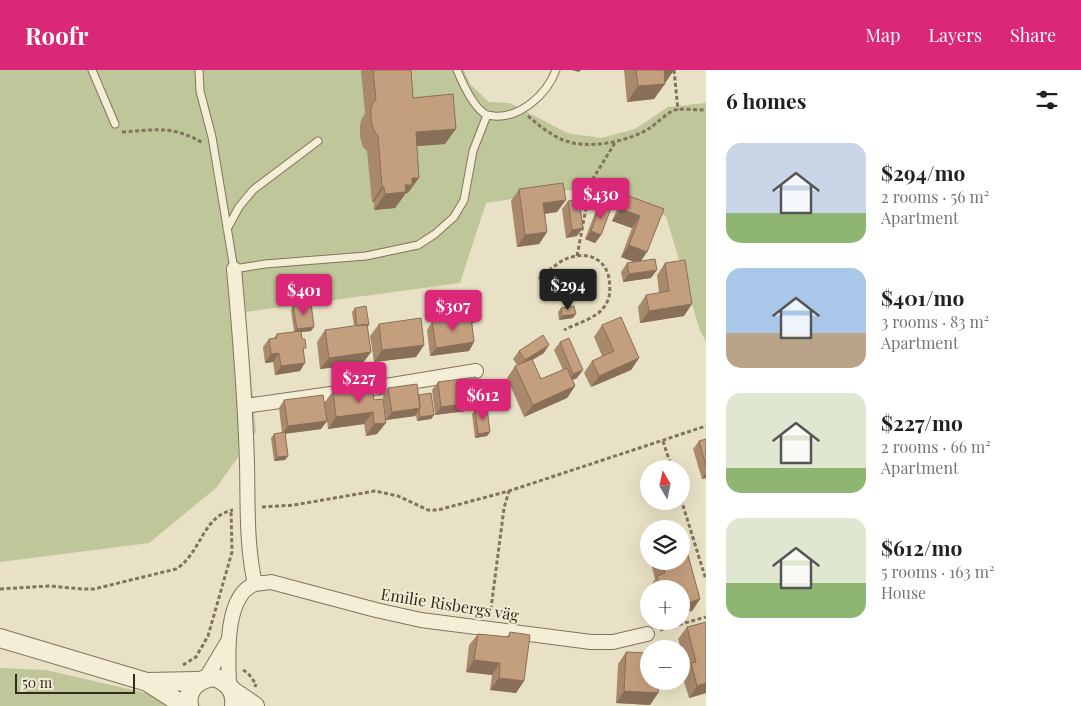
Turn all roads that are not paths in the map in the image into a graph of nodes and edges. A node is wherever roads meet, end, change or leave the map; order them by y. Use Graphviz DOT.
graph roads {
  1 [pos="92,70"];
  2 [pos="199,70"];
  3 [pos="457,70"];
  4 [pos="556,70"];
  5 [pos="487,115"];
  6 [pos="115,124"];
  7 [pos="318,141"];
  8 [pos="227,230"];
  9 [pos="234,269"];
  10 [pos="476,370"];
  11 [pos="245,406"];
  12 [pos="255,584"];
  13 [pos="647,634"];
  14 [pos="0,638"];
  15 [pos="228,640"];
  16 [pos="202,680"];
  17 [pos="147,682"];
  18 [pos="232,694"];
  19 [pos="185,706"];
  20 [pos="189,706"];
  21 [pos="255,706"];
  1 -- 6 [label="lane"];
  2 -- 8 [label="lane"];
  3 -- 5 [label="lane"];
  4 -- 5 [label="lane"];
  5 -- 9 [label="lane"];
  7 -- 8 [label="lane"];
  8 -- 9 [label="lane"];
  9 -- 11 [label="street"];
  10 -- 11 [label="street"];
  11 -- 12 [label="street"];
  12 -- 13 [label="street, Emilie Risbergs väg"];
  12 -- 15 [label="street"];
  14 -- 17 [label="street"];
  15 -- 16 [label="street"];
  15 -- 18 [label="street"];
  16 -- 17 [label="street"];
  16 -- 18 [label="street"];
  16 -- 20 [label="street"];
  17 -- 19 [label="street"];
  18 -- 21 [label="street"];
}
